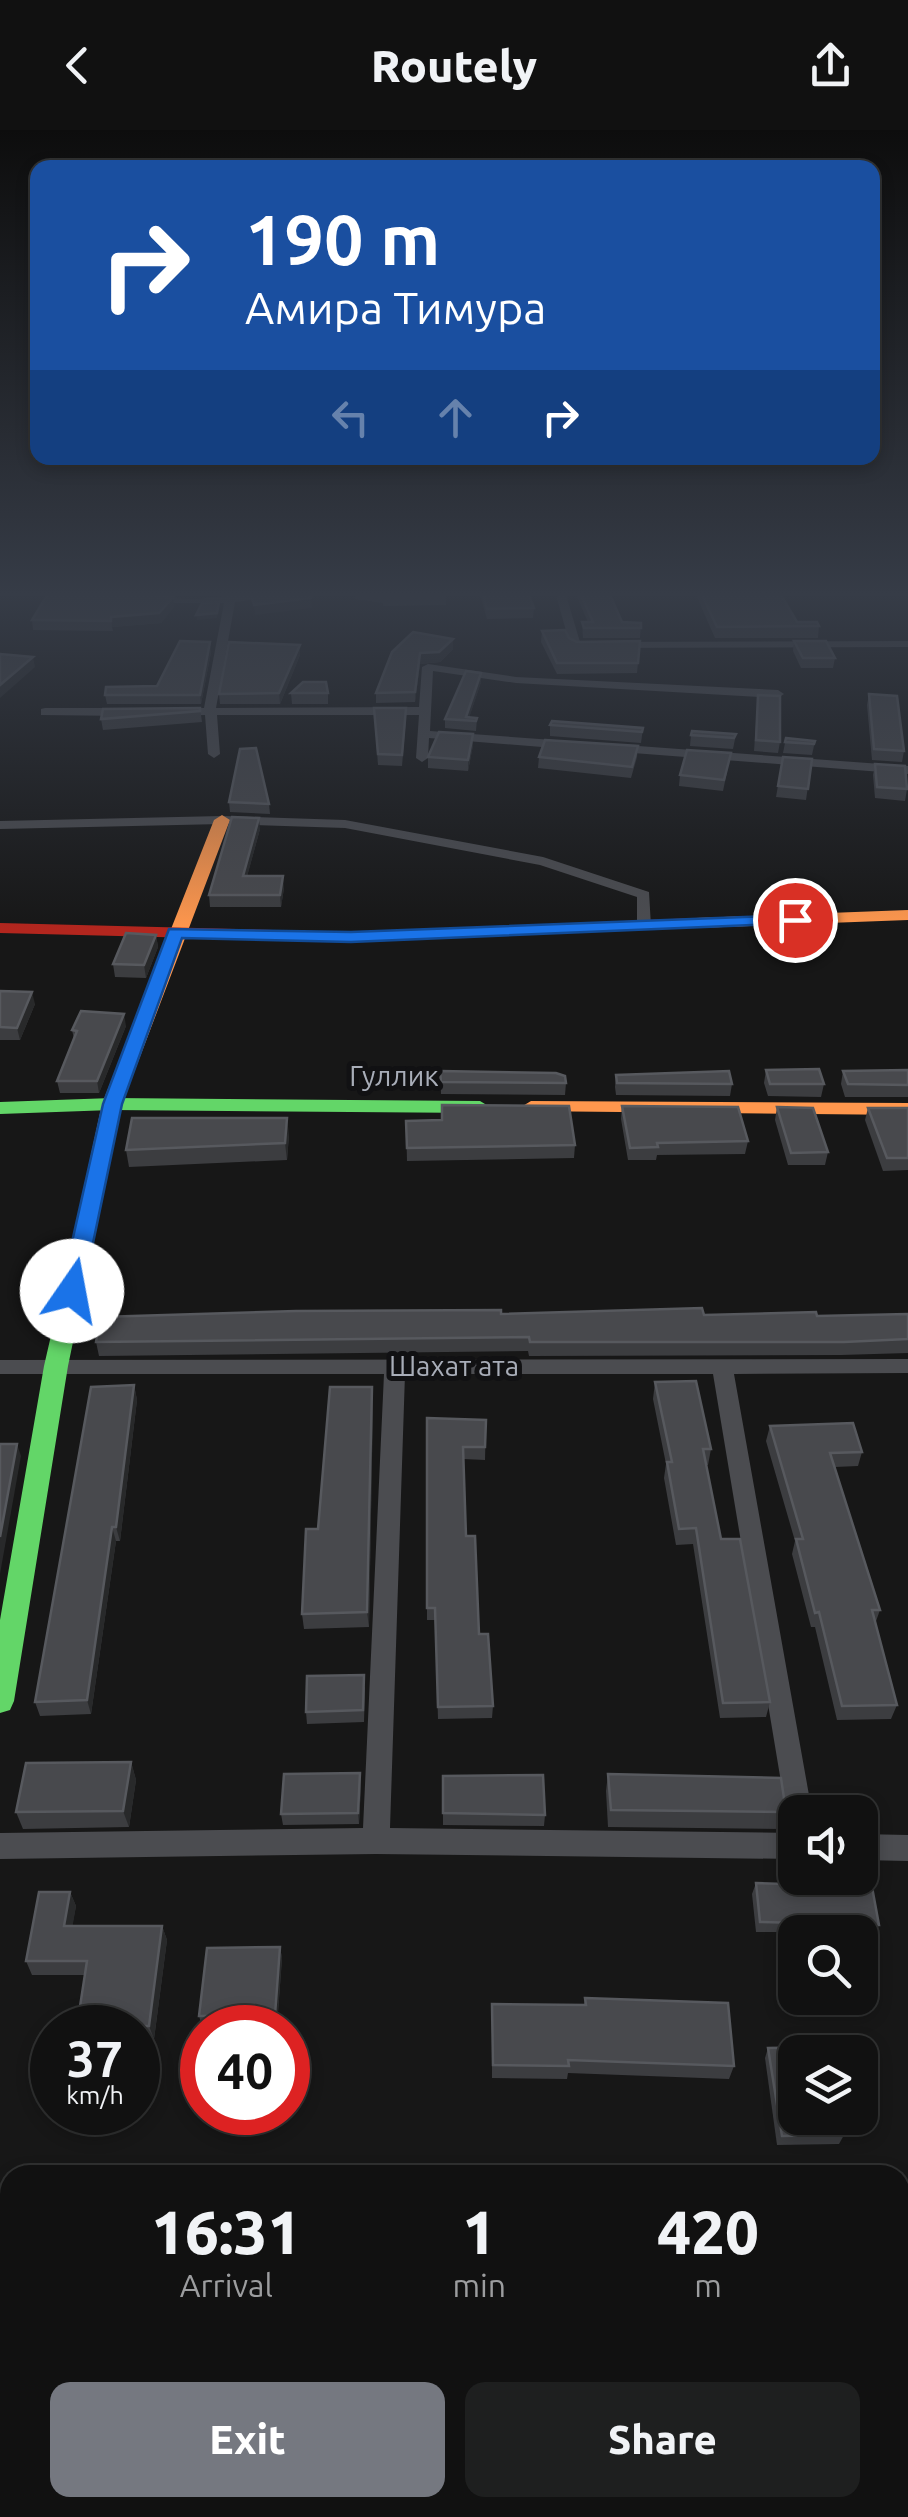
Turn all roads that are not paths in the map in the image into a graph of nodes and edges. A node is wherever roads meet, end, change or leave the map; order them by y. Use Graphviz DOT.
graph roads {
  1 [pos="212,706"];
  2 [pos="426,706"];
  3 [pos="426,711"];
  4 [pos="46,712"];
  5 [pos="137,712"];
  6 [pos="156,712"];
  7 [pos="211,712"];
  8 [pos="425,734"];
  9 [pos="580,746"];
  10 [pos="600,748"];
  11 [pos="214,754"];
  12 [pos="422,758"];
  13 [pos="908,770"];
  14 [pos="222,820"];
  15 [pos="0,825"];
  16 [pos="908,915"];
  17 [pos="644,926"];
  18 [pos="0,928"];
  19 [pos="175,933"];
  20 [pos="112,1104"];
  21 [pos="0,1108"];
  22 [pos="908,1110"];
  23 [pos="56,1366"];
  24 [pos="395,1366"];
  25 [pos="722,1366"];
  26 [pos="908,1366"];
  27 [pos="0,1367"];
  28 [pos="0,1701"];
  29 [pos="797,1795"];
  30 [pos="376,1841"];
  31 [pos="0,1846"];
  32 [pos="778,1846"];
  33 [pos="878,1847"];
  34 [pos="908,1848"];
  1 -- 7 [label="street"];
  2 -- 3 [label="street"];
  3 -- 7 [label="street"];
  3 -- 8 [label="street"];
  4 -- 5 [label="street"];
  6 -- 7 [label="street"];
  7 -- 11 [label="street"];
  8 -- 9 [label="street"];
  8 -- 12 [label="street"];
  10 -- 13 [label="street"];
  14 -- 15 [label="street"];
  14 -- 17 [label="street"];
  14 -- 19 [label="street"];
  16 -- 17 [label="street"];
  17 -- 19 [label="street"];
  18 -- 19 [label="street"];
  19 -- 20 [label="street"];
  20 -- 21 [label="street, Гуллик"];
  20 -- 22 [label="street, Гуллик"];
  20 -- 23 [label="street"];
  23 -- 24 [label="street, Шахат ата"];
  23 -- 27 [label="street, Шахат ата"];
  23 -- 28 [label="street"];
  24 -- 25 [label="street, Шахат ата"];
  24 -- 30 [label="street"];
  25 -- 26 [label="street, Шахат ата"];
  25 -- 29 [label="street"];
  30 -- 31 [label="street"];
  30 -- 32 [label="street"];
  33 -- 34 [label="street"];
}
